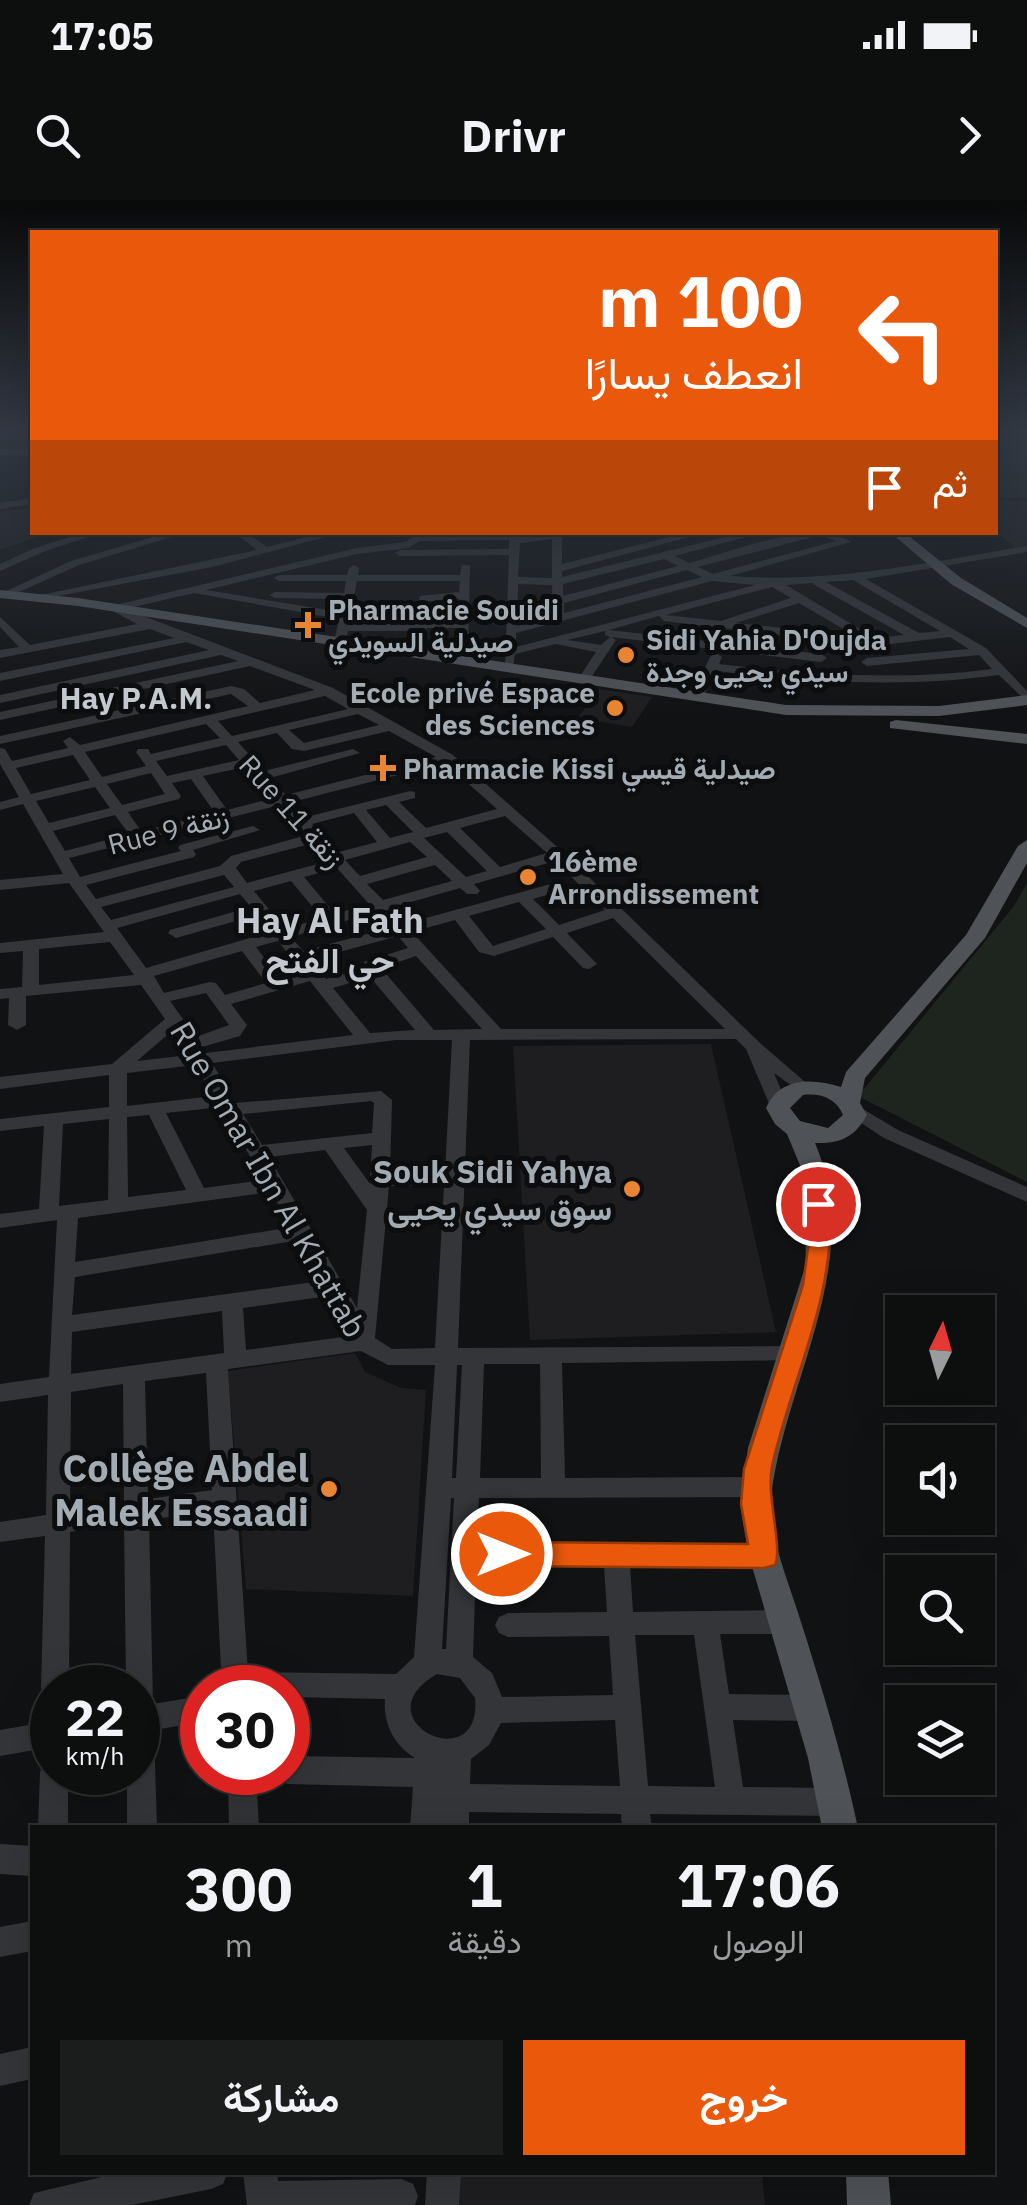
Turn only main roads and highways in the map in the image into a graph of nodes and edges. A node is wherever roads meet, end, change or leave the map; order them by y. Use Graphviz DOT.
graph roads {
  1 [pos="900,535"];
  2 [pos="913,535"];
  3 [pos="944,565"];
  4 [pos="2,595"];
  5 [pos="1027,615"];
  6 [pos="1027,624"];
  7 [pos="1027,699"];
  8 [pos="833,712"];
  9 [pos="1027,739"];
  10 [pos="1027,846"];
  11 [pos="854,1077"];
  12 [pos="810,1088"];
  13 [pos="844,1119"];
  14 [pos="797,1130"];
  15 [pos="816,1175"];
  16 [pos="838,1815"];
  17 [pos="867,2175"];
  18 [pos="869,2205"];
  1 -- 3 [label="main road"];
  2 -- 3 [label="main road"];
  3 -- 5 [label="main road"];
  3 -- 6 [label="main road"];
  4 -- 8 [label="main road"];
  7 -- 8 [label="main road"];
  8 -- 9 [label="main road"];
  10 -- 11 [label="main road"];
  11 -- 12 [label="main road"];
  11 -- 13 [label="main road"];
  12 -- 13 [label="main road"];
  12 -- 14 [label="main road"];
  13 -- 14 [label="main road"];
  13 -- 15 [label="main road"];
  14 -- 15 [label="main road"];
  15 -- 16 [label="main road"];
  17 -- 18 [label="main road"];
}
